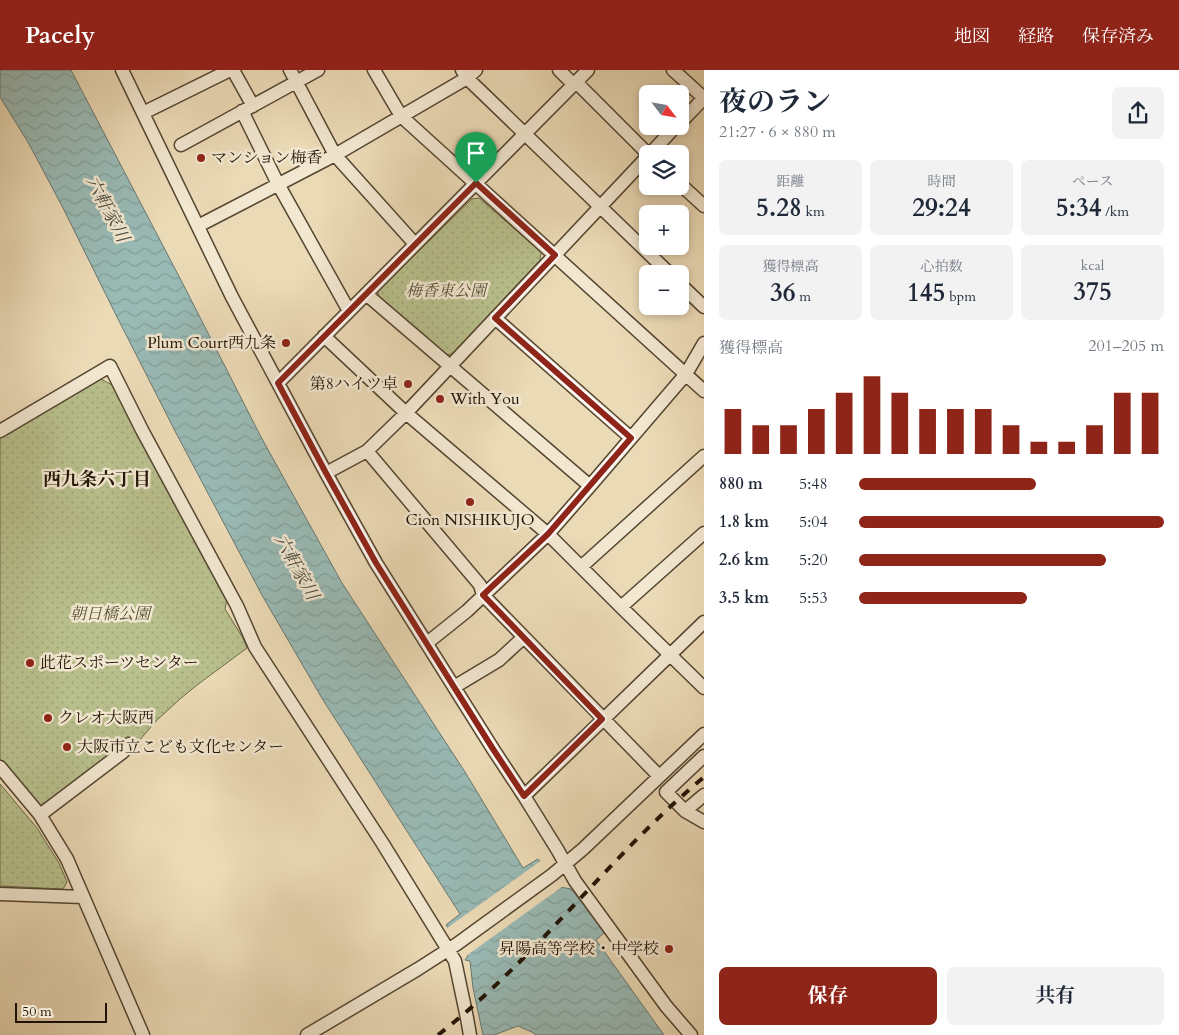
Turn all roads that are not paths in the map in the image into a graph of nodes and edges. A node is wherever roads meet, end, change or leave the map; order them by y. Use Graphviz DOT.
graph roads {
  1 [pos="122,70"];
  2 [pos="232,70"];
  3 [pos="318,70"];
  4 [pos="374,70"];
  5 [pos="559,70"];
  6 [pos="588,70"];
  7 [pos="673,70"];
  8 [pos="468,73"];
  9 [pos="293,76"];
  10 [pos="575,83"];
  11 [pos="704,98"];
  12 [pos="247,109"];
  13 [pos="144,113"];
  14 [pos="689,113"];
  15 [pos="401,116"];
  16 [pos="526,134"];
  17 [pos="667,135"];
  18 [pos="181,145"];
  19 [pos="658,145"];
  20 [pos="639,146"];
  21 [pos="335,155"];
  22 [pos="639,165"];
  23 [pos="476,183"];
  24 [pos="278,184"];
  25 [pos="689,192"];
  26 [pos="600,206"];
  27 [pos="704,206"];
  28 [pos="198,226"];
  29 [pos="415,244"];
  30 [pos="555,255"];
  31 [pos="661,265"];
  32 [pos="689,293"];
  33 [pos="366,294"];
  34 [pos="704,307"];
  35 [pos="349,311"];
  36 [pos="495,318"];
  37 [pos="324,336"];
  38 [pos="704,343"];
  39 [pos="450,365"];
  40 [pos="686,374"];
  41 [pos="278,383"];
  42 [pos="704,391"];
  43 [pos="406,412"];
  44 [pos="0,431"];
  45 [pos="631,438"];
  46 [pos="367,451"];
  47 [pos="704,456"];
  48 [pos="326,473"];
  49 [pos="590,486"];
  50 [pos="704,533"];
  51 [pos="548,534"];
  52 [pos="581,567"];
  53 [pos="483,595"];
  54 [pos="621,607"];
  55 [pos="704,622"];
  56 [pos="524,637"];
  57 [pos="427,643"];
  58 [pos="670,654"];
  59 [pos="454,686"];
  60 [pos="704,688"];
  61 [pos="602,719"];
  62 [pos="704,734"];
  63 [pos="129,744"];
  64 [pos="704,756"];
  65 [pos="2,773"];
  66 [pos="659,776"];
  67 [pos="704,795"];
  68 [pos="524,796"];
  69 [pos="685,812"];
  70 [pos="40,815"];
  71 [pos="704,822"];
  72 [pos="566,864"];
  73 [pos="0,894"];
  74 [pos="83,897"];
  75 [pos="453,946"];
  76 [pos="143,1035"];
  77 [pos="307,1035"];
  78 [pos="470,1035"];
  79 [pos="691,1035"];
  1 -- 13 [label="street"];
  2 -- 12 [label="street"];
  2 -- 13 [label="street"];
  3 -- 9 [label="street"];
  4 -- 15 [label="street"];
  5 -- 10 [label="street"];
  6 -- 10 [label="street"];
  7 -- 11 [label="street"];
  8 -- 15 [label="street"];
  8 -- 16 [label="street"];
  9 -- 12 [label="street"];
  9 -- 21 [label="street"];
  10 -- 16 [label="street"];
  10 -- 20 [label="street"];
  11 -- 14 [label="street"];
  12 -- 18 [label="street"];
  12 -- 24 [label="street"];
  13 -- 28 [label="street"];
  15 -- 21 [label="street"];
  15 -- 23 [label="street"];
  16 -- 23 [label="street"];
  16 -- 26 [label="street"];
  17 -- 19 [label="street"];
  21 -- 24 [label="street"];
  21 -- 29 [label="street"];
  22 -- 26 [label="street"];
  23 -- 29 [label="street"];
  23 -- 30 [label="street"];
  24 -- 28 [label="street"];
  24 -- 35 [label="street"];
  25 -- 27 [label="street"];
  26 -- 30 [label="street"];
  26 -- 31 [label="street"];
  28 -- 41 [label="street"];
  29 -- 33 [label="street"];
  30 -- 36 [label="street"];
  30 -- 40 [label="street"];
  32 -- 34 [label="street"];
  33 -- 35 [label="street"];
  33 -- 39 [label="street"];
  35 -- 37 [label="street"];
  36 -- 39 [label="street"];
  36 -- 45 [label="street"];
  37 -- 41 [label="street"];
  37 -- 43 [label="street"];
  38 -- 40 [label="street"];
  39 -- 43 [label="street"];
  39 -- 49 [label="street"];
  40 -- 42 [label="street"];
  40 -- 45 [label="street"];
  41 -- 48 [label="street"];
  43 -- 46 [label="street"];
  43 -- 51 [label="street"];
  44 -- 75 [label="street"];
  45 -- 49 [label="street"];
  46 -- 48 [label="street"];
  46 -- 53 [label="street"];
  47 -- 52 [label="street"];
  48 -- 57 [label="street"];
  49 -- 51 [label="street"];
  50 -- 54 [label="street"];
  51 -- 52 [label="street"];
  51 -- 53 [label="street"];
  52 -- 54 [label="street"];
  53 -- 56 [label="street"];
  53 -- 57 [label="street"];
  54 -- 58 [label="street"];
  55 -- 58 [label="street"];
  56 -- 59 [label="street"];
  56 -- 61 [label="street"];
  57 -- 59 [label="street"];
  58 -- 60 [label="street"];
  58 -- 61 [label="street"];
  59 -- 68 [label="street"];
  61 -- 66 [label="street"];
  61 -- 68 [label="street"];
  62 -- 66 [label="street"];
  63 -- 70 [label="street"];
  64 -- 69 [label="street"];
  65 -- 70 [label="street"];
  66 -- 72 [label="street"];
  67 -- 69 [label="street"];
  68 -- 72 [label="street"];
  69 -- 71 [label="street"];
  70 -- 74 [label="street"];
  72 -- 75 [label="street"];
  72 -- 79 [label="street"];
  73 -- 74 [label="street"];
  74 -- 76 [label="street"];
  75 -- 77 [label="street"];
  75 -- 78 [label="street"];
}
